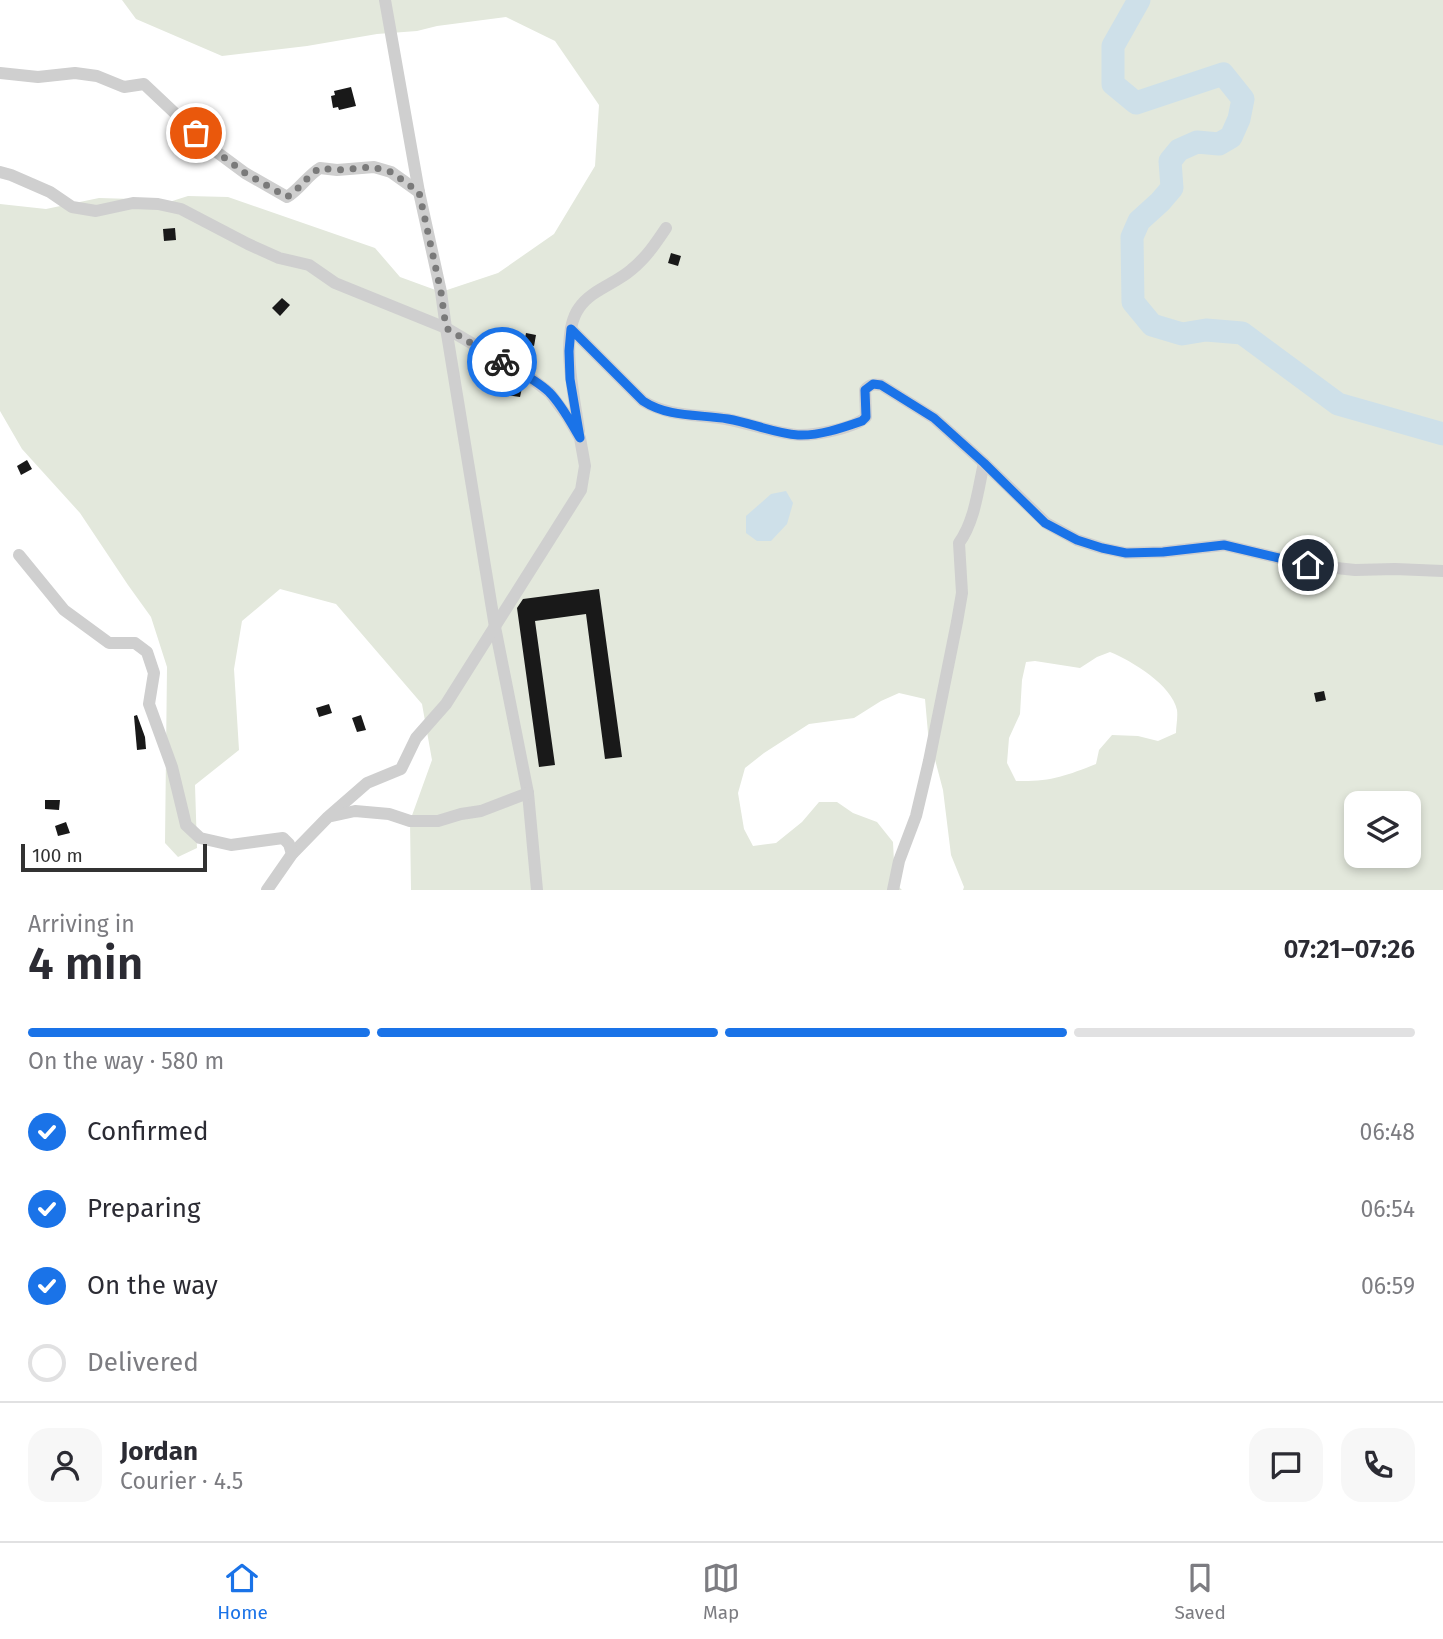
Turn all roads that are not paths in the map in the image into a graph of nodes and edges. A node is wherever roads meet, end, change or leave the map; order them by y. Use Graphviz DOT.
graph roads {
  1 [pos="385,0"];
  2 [pos="0,73"];
  3 [pos="0,172"];
  4 [pos="419,192"];
  5 [pos="666,228"];
  6 [pos="446,328"];
  7 [pos="571,329"];
  8 [pos="580,438"];
  9 [pos="984,463"];
  10 [pos="19,555"];
  11 [pos="1443,571"];
  12 [pos="495,627"];
  13 [pos="528,793"];
  14 [pos="328,817"];
  15 [pos="292,854"];
  16 [pos="267,890"];
  17 [pos="537,890"];
  18 [pos="892,890"];
  1 -- 4 [label="street"];
  2 -- 4 [label="street"];
  3 -- 6 [label="street"];
  4 -- 6 [label="street"];
  5 -- 7 [label="street"];
  6 -- 8 [label="street"];
  6 -- 12 [label="street"];
  7 -- 8 [label="street"];
  7 -- 9 [label="street"];
  8 -- 12 [label="street"];
  9 -- 11 [label="street"];
  9 -- 18 [label="street"];
  10 -- 15 [label="street"];
  12 -- 13 [label="street"];
  12 -- 14 [label="street"];
  13 -- 14 [label="street"];
  13 -- 17 [label="street"];
  14 -- 15 [label="street"];
  15 -- 16 [label="street"];
}
